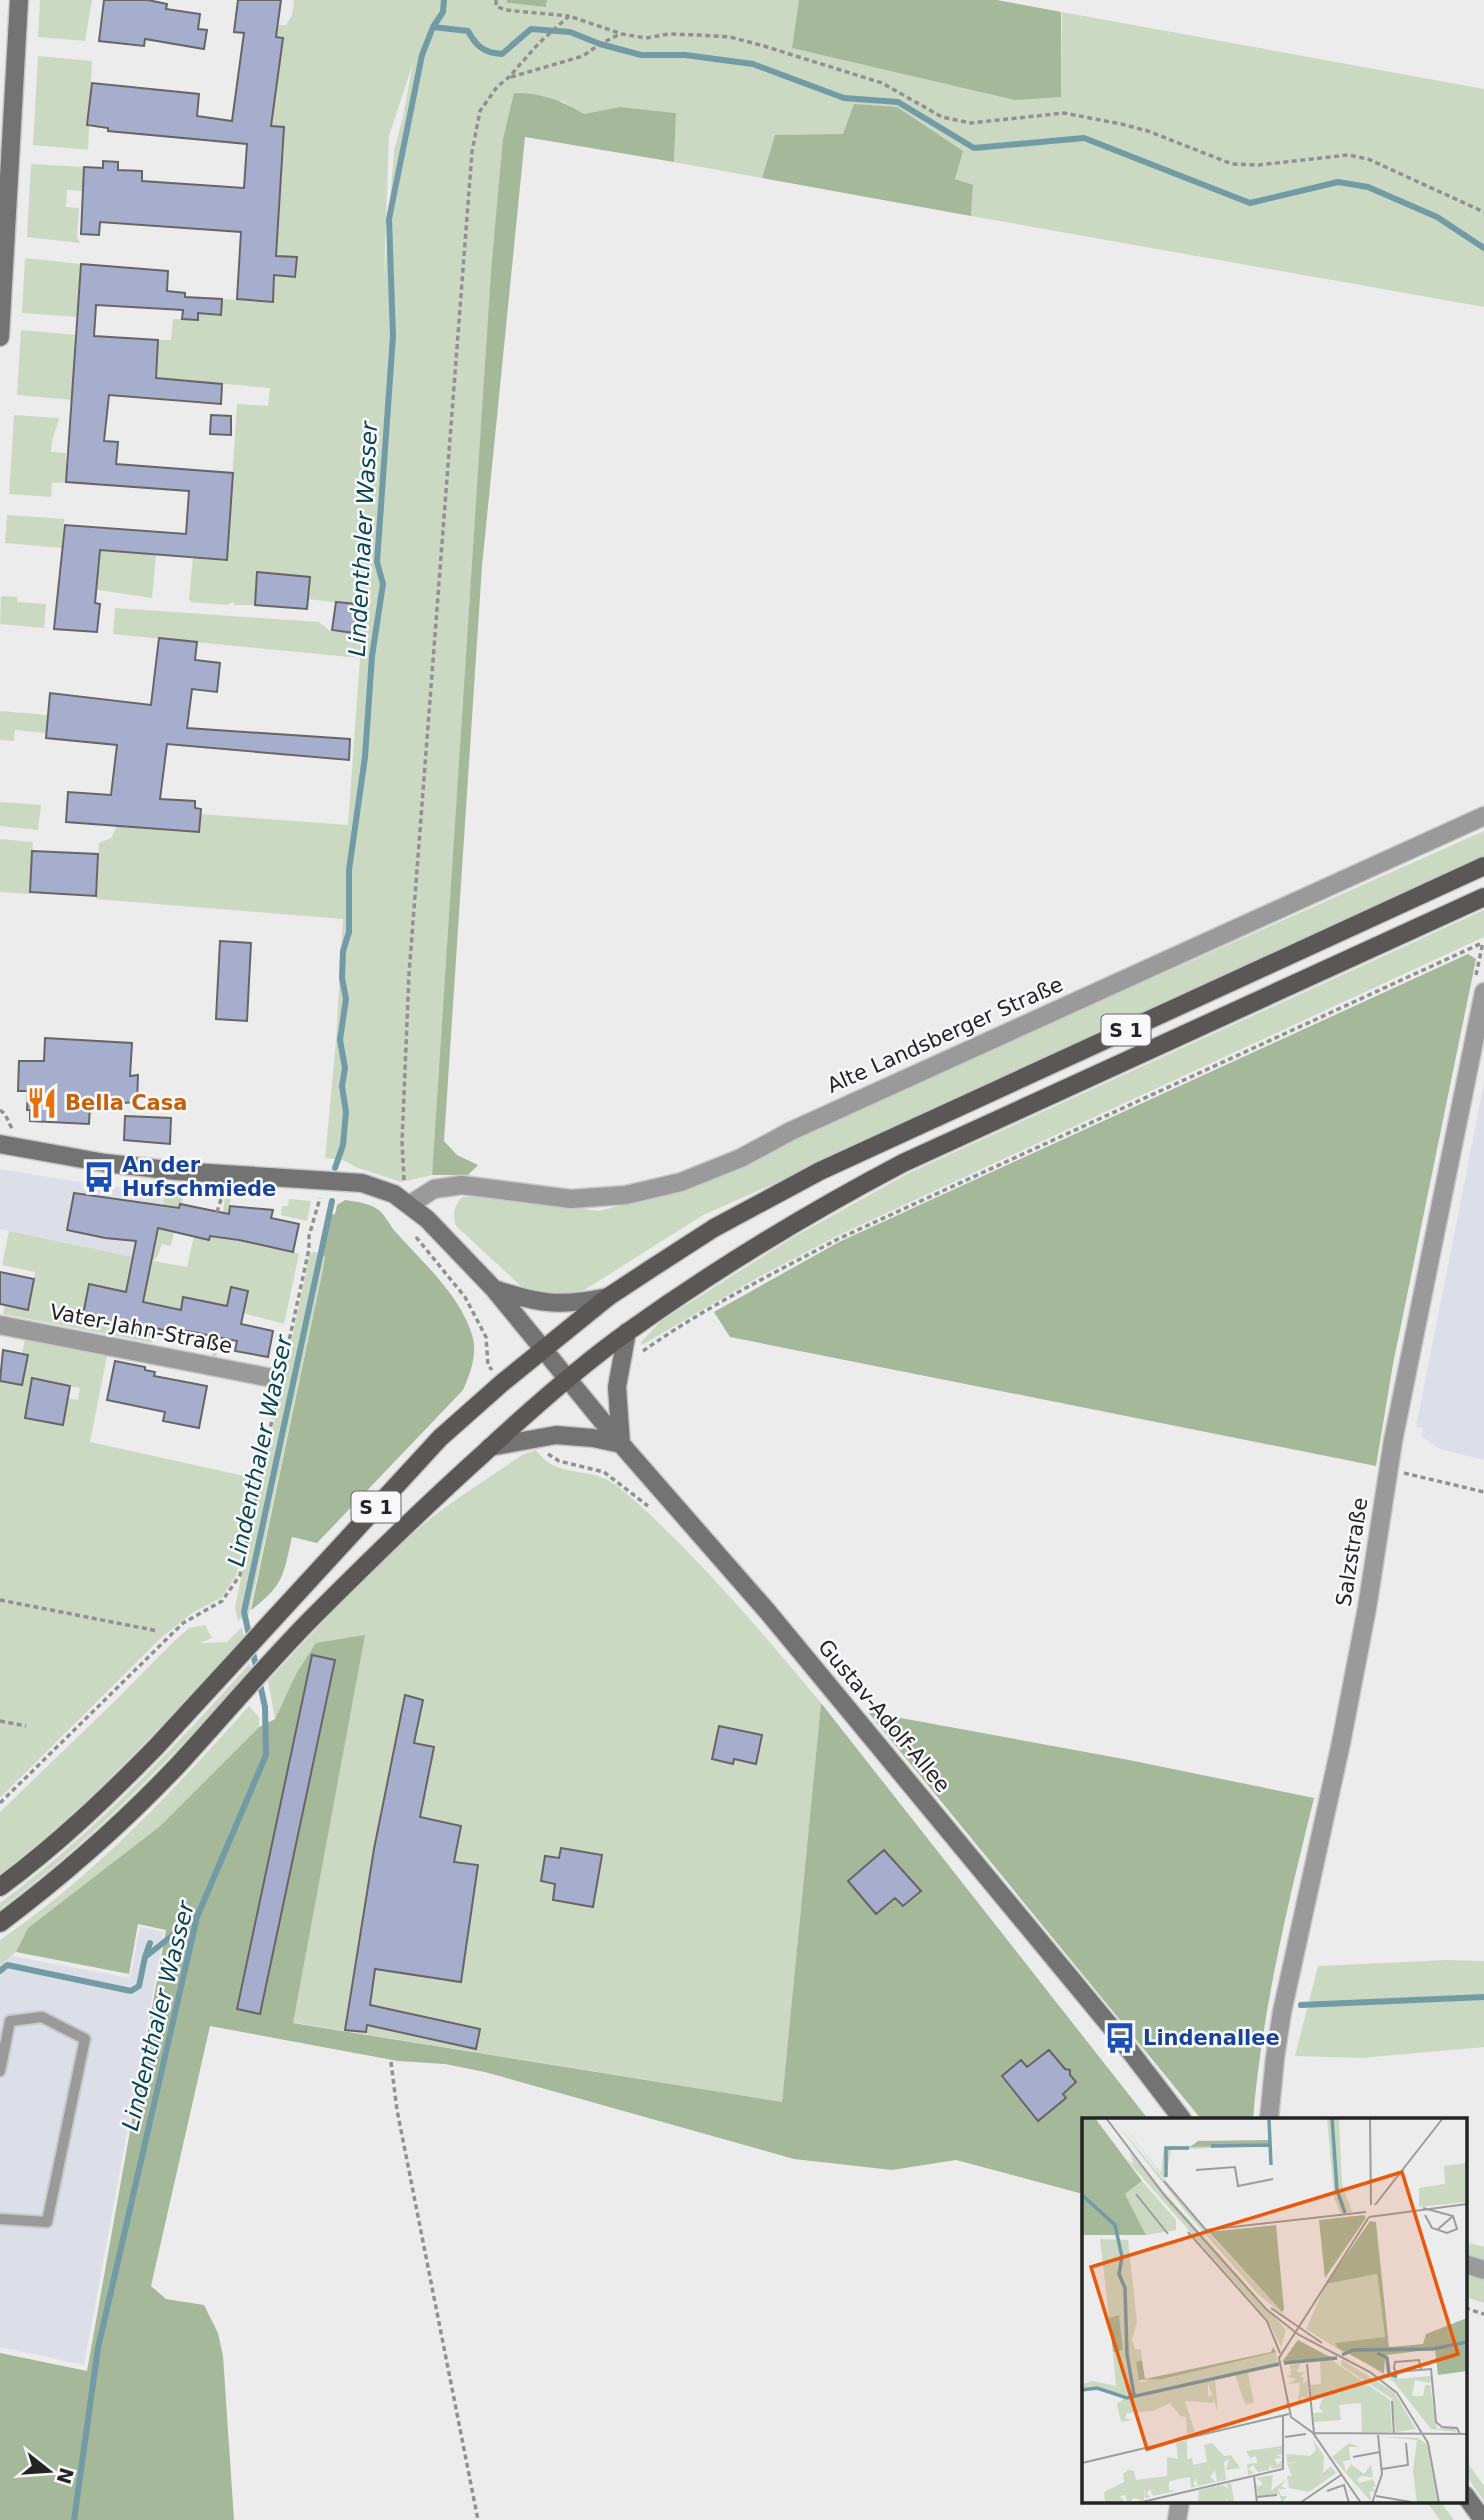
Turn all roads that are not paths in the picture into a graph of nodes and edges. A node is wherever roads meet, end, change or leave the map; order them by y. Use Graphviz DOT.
graph roads {
  1 [pos="19,0"];
  2 [pos="0,337"];
  3 [pos="1484,816"];
  4 [pos="1484,866"];
  5 [pos="1484,897"];
  6 [pos="1484,992"];
  7 [pos="0,1144"];
  8 [pos="410,1205"];
  9 [pos="494,1289"];
  10 [pos="608,1297"];
  11 [pos="0,1325"];
  12 [pos="627,1332"];
  13 [pos="543,1348"];
  14 [pos="272,1378"];
  15 [pos="569,1378"];
  16 [pos="621,1444"];
  17 [pos="491,1447"];
  18 [pos="0,1887"];
  19 [pos="0,1923"];
  20 [pos="0,2071"];
  21 [pos="1181,2118"];
  22 [pos="1269,2118"];
  23 [pos="0,2219"];
  24 [pos="1466,2264"];
  25 [pos="1484,2270"];
  26 [pos="1466,2497"];
  27 [pos="1180,2502"];
  28 [pos="1177,2520"];
  29 [pos="1483,2520"];
  1 -- 2 [label="street"];
  3 -- 8 [label="street, Alte Landsberger Straße"];
  4 -- 10 [label="main road, S 1"];
  5 -- 12 [label="main road, S 1"];
  6 -- 22 [label="street, Salzstraße"];
  7 -- 8 [label="street"];
  8 -- 9 [label="street"];
  9 -- 10 [label="street"];
  9 -- 13 [label="street"];
  10 -- 13 [label="main road, S 1"];
  11 -- 14 [label="street, Vater-Jahn-Straße"];
  12 -- 15 [label="main road, S 1"];
  12 -- 16 [label="street"];
  13 -- 15 [label="street, Gustav-Adolf-Allee"];
  13 -- 18 [label="main road, S 1"];
  15 -- 16 [label="street, Gustav-Adolf-Allee"];
  15 -- 17 [label="main road, S 1"];
  16 -- 17 [label="street"];
  16 -- 21 [label="street, Gustav-Adolf-Allee"];
  17 -- 19 [label="main road, S 1"];
  20 -- 23 [label="lane"];
  24 -- 25 [label="street"];
  26 -- 29 [label="street"];
  27 -- 28 [label="street"];
}
